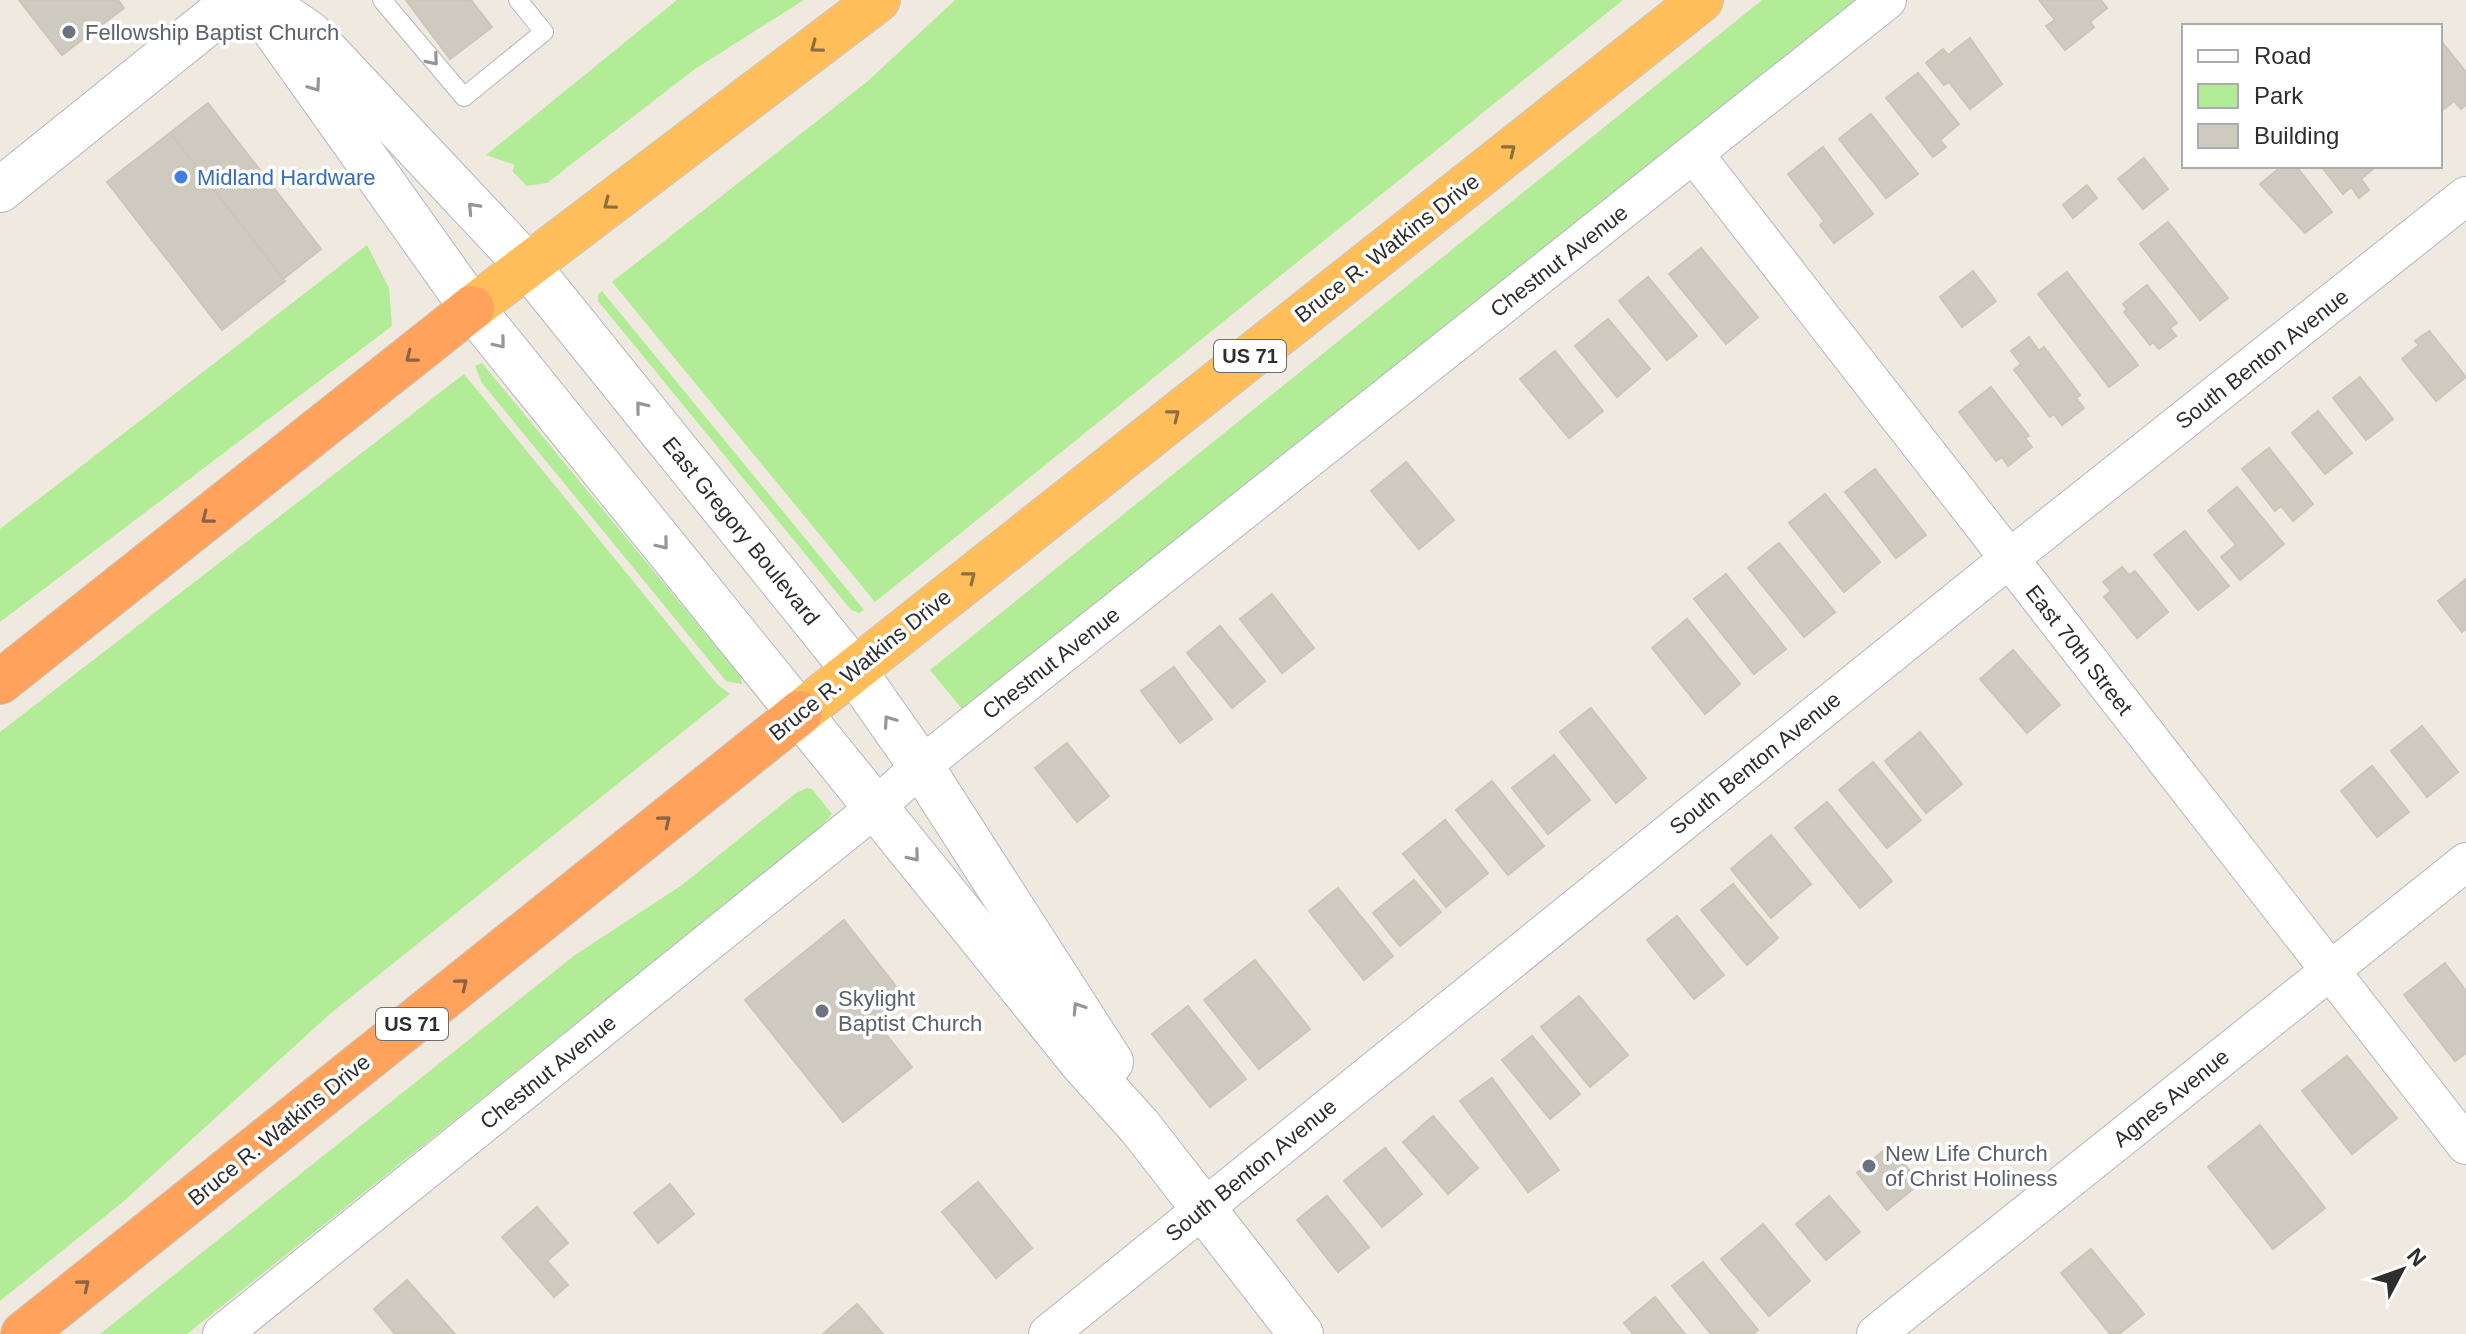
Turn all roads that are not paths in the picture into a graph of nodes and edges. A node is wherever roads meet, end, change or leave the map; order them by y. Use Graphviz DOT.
graph roads {
  1 [pos="236,0"];
  2 [pos="253,0"];
  3 [pos="260,0"];
  4 [pos="382,0"];
  5 [pos="518,0"];
  6 [pos="878,0"];
  7 [pos="1701,0"];
  8 [pos="1887,0"];
  9 [pos="1694,154"];
  10 [pos="0,190"];
  11 [pos="2466,196"];
  12 [pos="528,266"];
  13 [pos="472,308"];
  14 [pos="2009,559"];
  15 [pos="853,669"];
  16 [pos="0,682"];
  17 [pos="800,713"];
  18 [pos="921,766"];
  19 [pos="875,808"];
  20 [pos="2466,862"];
  21 [pos="2329,973"];
  22 [pos="1140,1127"];
  23 [pos="2466,1145"];
  24 [pos="1204,1208"];
  25 [pos="23,1334"];
  26 [pos="222,1334"];
  27 [pos="1048,1334"];
  28 [pos="1301,1334"];
  29 [pos="1876,1334"];
  1 -- 10 [label="main road"];
  2 -- 13 [label="main road, East Gregory Boulevard, one-way"];
  12 -- 3 [label="main road, East Gregory Boulevard, one-way"];
  4 -- 5 [label="lane, one-way"];
  6 -- 12 [label="highway, one-way"];
  15 -- 7 [label="highway, Bruce R. Watkins Drive / US 71, one-way"];
  8 -- 9 [label="street, Chestnut Avenue"];
  9 -- 14 [label="street, East 70th Street"];
  9 -- 18 [label="street, Chestnut Avenue"];
  11 -- 14 [label="street, South Benton Avenue"];
  12 -- 13 [label="highway"];
  15 -- 12 [label="main road, East Gregory Boulevard, one-way"];
  13 -- 16 [label="highway, one-way"];
  13 -- 17 [label="main road, East Gregory Boulevard, one-way"];
  14 -- 21 [label="street, East 70th Street"];
  14 -- 24 [label="street, South Benton Avenue"];
  15 -- 17 [label="highway, Bruce R. Watkins Drive / US 71"];
  18 -- 15 [label="main road, East Gregory Boulevard, one-way"];
  17 -- 19 [label="main road, East Gregory Boulevard"];
  25 -- 17 [label="highway, Bruce R. Watkins Drive / US 71, one-way"];
  18 -- 19 [label="street, Chestnut Avenue"];
  22 -- 18 [label="main road, East Gregory Boulevard, one-way"];
  19 -- 22 [label="main road, East Gregory Boulevard, one-way"];
  19 -- 26 [label="street, Chestnut Avenue"];
  20 -- 21 [label="street, Agnes Avenue"];
  21 -- 23 [label="street, East 70th Street"];
  21 -- 29 [label="street, Agnes Avenue"];
  22 -- 24 [label="main road, East Gregory Boulevard"];
  24 -- 27 [label="street, South Benton Avenue"];
  24 -- 28 [label="main road, East Gregory Boulevard"];
}
